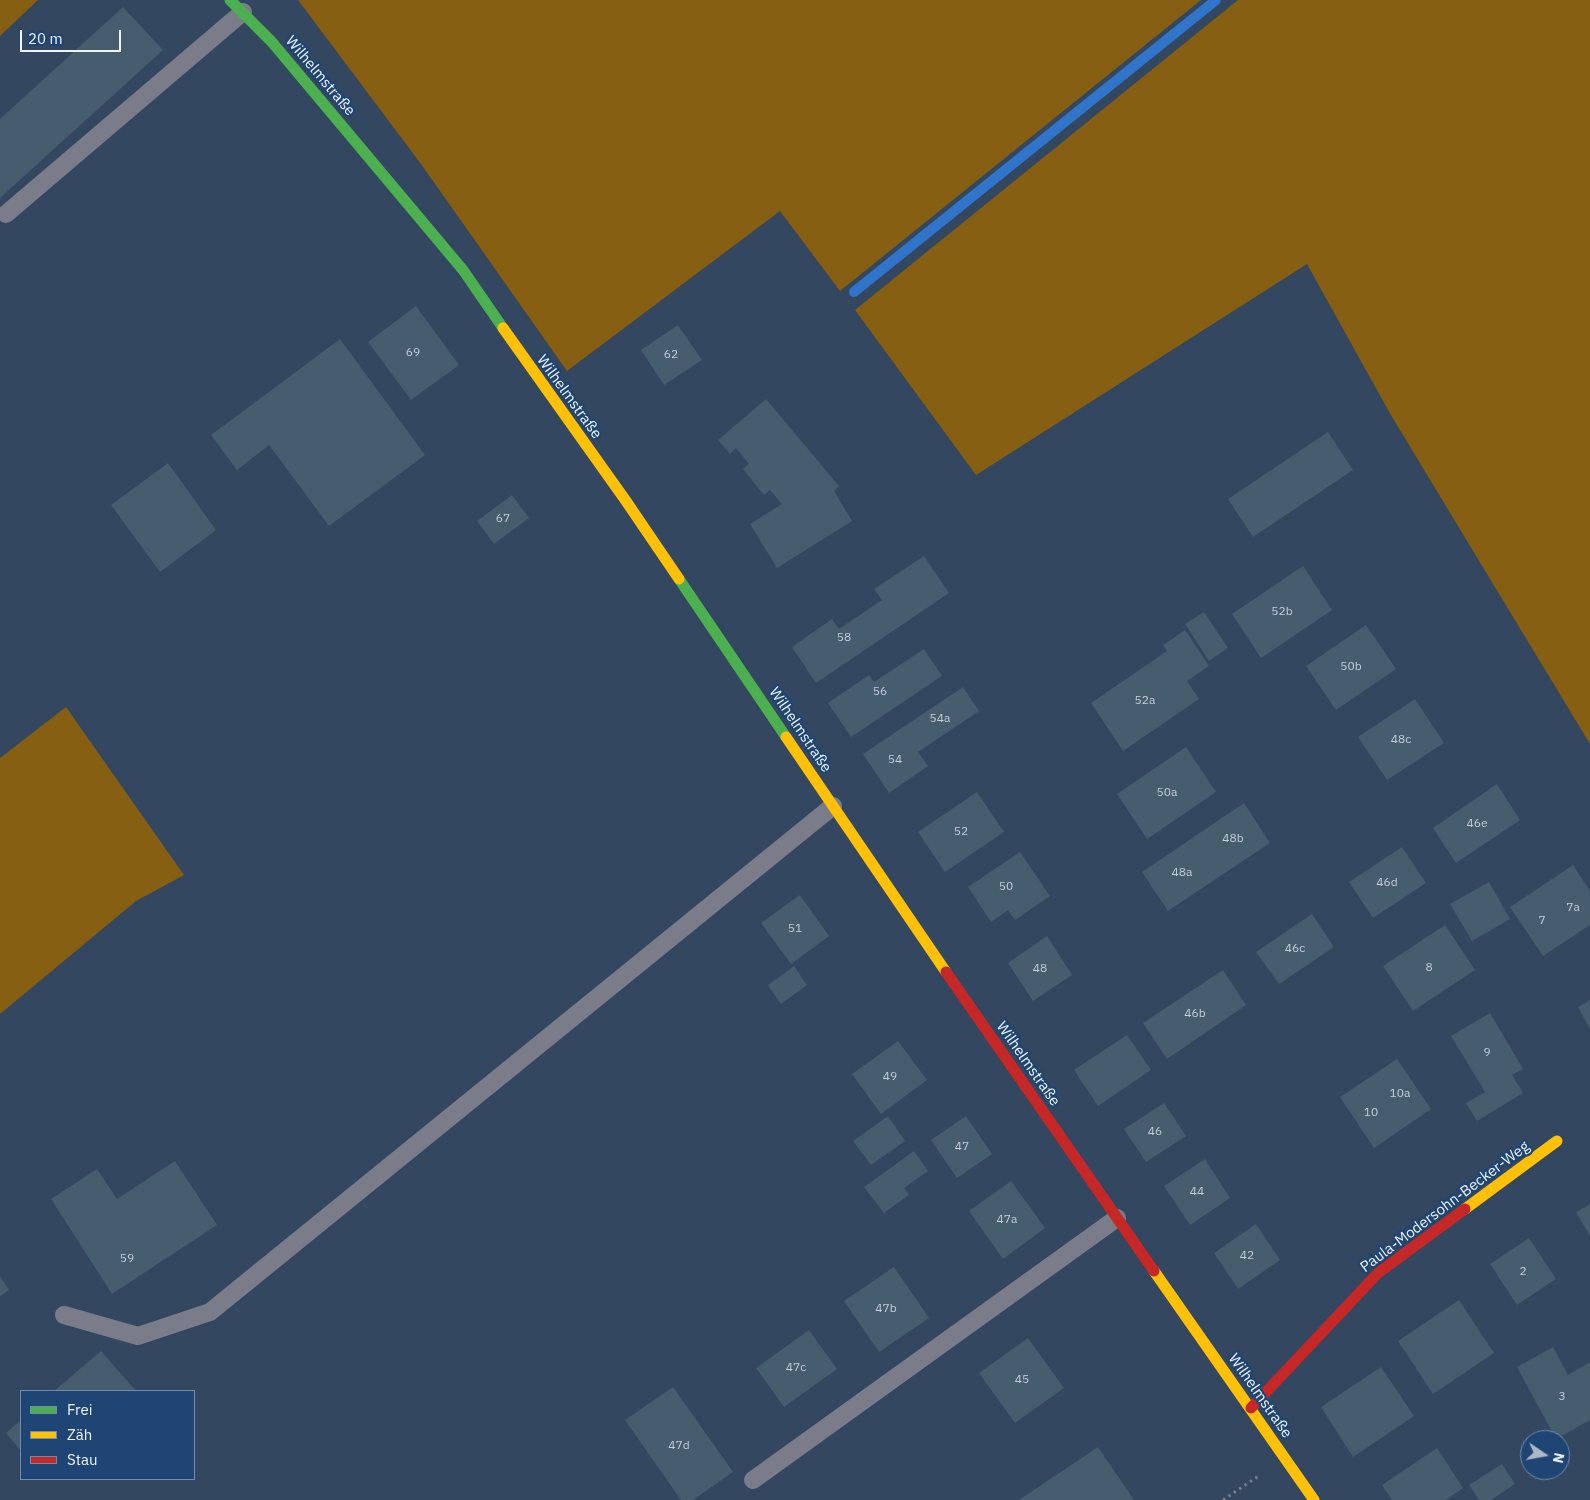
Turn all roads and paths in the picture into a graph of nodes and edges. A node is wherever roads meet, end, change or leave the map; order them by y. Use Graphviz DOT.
graph roads {
  1 [pos="230,0"];
  2 [pos="243,12"];
  3 [pos="6,214"];
  4 [pos="833,806"];
  5 [pos="1557,1141"];
  6 [pos="1117,1218"];
  7 [pos="64,1315"];
  8 [pos="1251,1408"];
  9 [pos="1285,1458"];
  10 [pos="753,1480"];
  11 [pos="1223,1500"];
  12 [pos="1314,1500"];
  1 -- 2 [label="main road, Wilhelmstraße"];
  2 -- 3 [label="lane"];
  2 -- 4 [label="main road, Wilhelmstraße"];
  4 -- 6 [label="main road, Wilhelmstraße"];
  4 -- 7 [label="lane"];
  5 -- 8 [label="main road, Paula-Modersohn-Becker-Weg"];
  6 -- 8 [label="main road, Wilhelmstraße"];
  6 -- 10 [label="lane"];
  8 -- 9 [label="main road, Wilhelmstraße"];
  9 -- 11 [label="path"];
  9 -- 12 [label="main road, Wilhelmstraße"];
}
